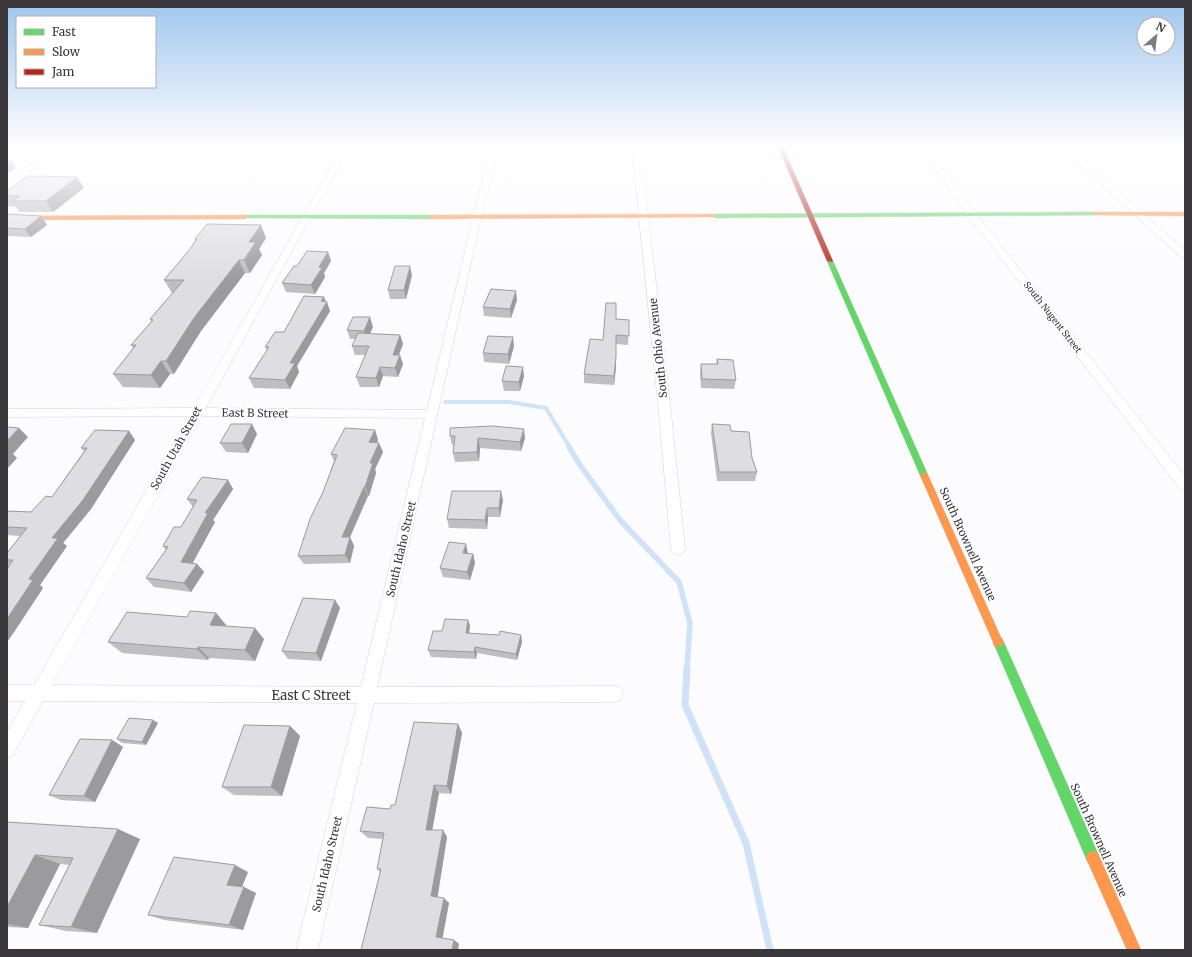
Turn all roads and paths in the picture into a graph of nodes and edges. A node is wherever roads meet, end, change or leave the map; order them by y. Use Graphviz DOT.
graph roads {
  1 [pos="322,192"];
  2 [pos="484,192"];
  3 [pos="641,192"];
  4 [pos="800,192"];
  5 [pos="956,192"];
  6 [pos="1114,192"];
  7 [pos="972,214"];
  8 [pos="1139,214"];
  9 [pos="1185,214"];
  10 [pos="810,215"];
  11 [pos="644,216"];
  12 [pos="308,217"];
  13 [pos="477,217"];
  14 [pos="7,218"];
  15 [pos="1185,256"];
  16 [pos="197,412"];
  17 [pos="7,413"];
  18 [pos="431,414"];
  19 [pos="1185,485"];
  20 [pos="678,549"];
  21 [pos="7,693"];
  22 [pos="38,693"];
  23 [pos="615,694"];
  24 [pos="367,695"];
  25 [pos="7,749"];
  26 [pos="307,950"];
  27 [pos="1134,950"];
  1 -- 12 [label="street, South Utah Street"];
  2 -- 13 [label="street, South Idaho Street"];
  3 -- 11 [label="street, South Ohio Avenue"];
  4 -- 10 [label="street, South Brownell Avenue"];
  5 -- 7 [label="street, South Nugent Street"];
  6 -- 8 [label="street"];
  7 -- 8 [label="street"];
  7 -- 10 [label="street"];
  7 -- 19 [label="street, South Nugent Street"];
  8 -- 9 [label="street"];
  8 -- 15 [label="street"];
  10 -- 11 [label="street"];
  10 -- 27 [label="street, South Brownell Avenue"];
  11 -- 13 [label="street"];
  11 -- 20 [label="street, South Ohio Avenue"];
  12 -- 13 [label="street"];
  12 -- 14 [label="street"];
  12 -- 16 [label="street, South Utah Street"];
  13 -- 18 [label="street, South Idaho Street"];
  16 -- 17 [label="street, East B Street"];
  16 -- 18 [label="street, East B Street"];
  16 -- 22 [label="street, South Utah Street"];
  18 -- 24 [label="street, South Idaho Street"];
  21 -- 22 [label="street, East C Street"];
  22 -- 24 [label="street, East C Street"];
  22 -- 25 [label="street, South Utah Street"];
  23 -- 24 [label="street, East C Street"];
  24 -- 26 [label="street, South Idaho Street"];
}
